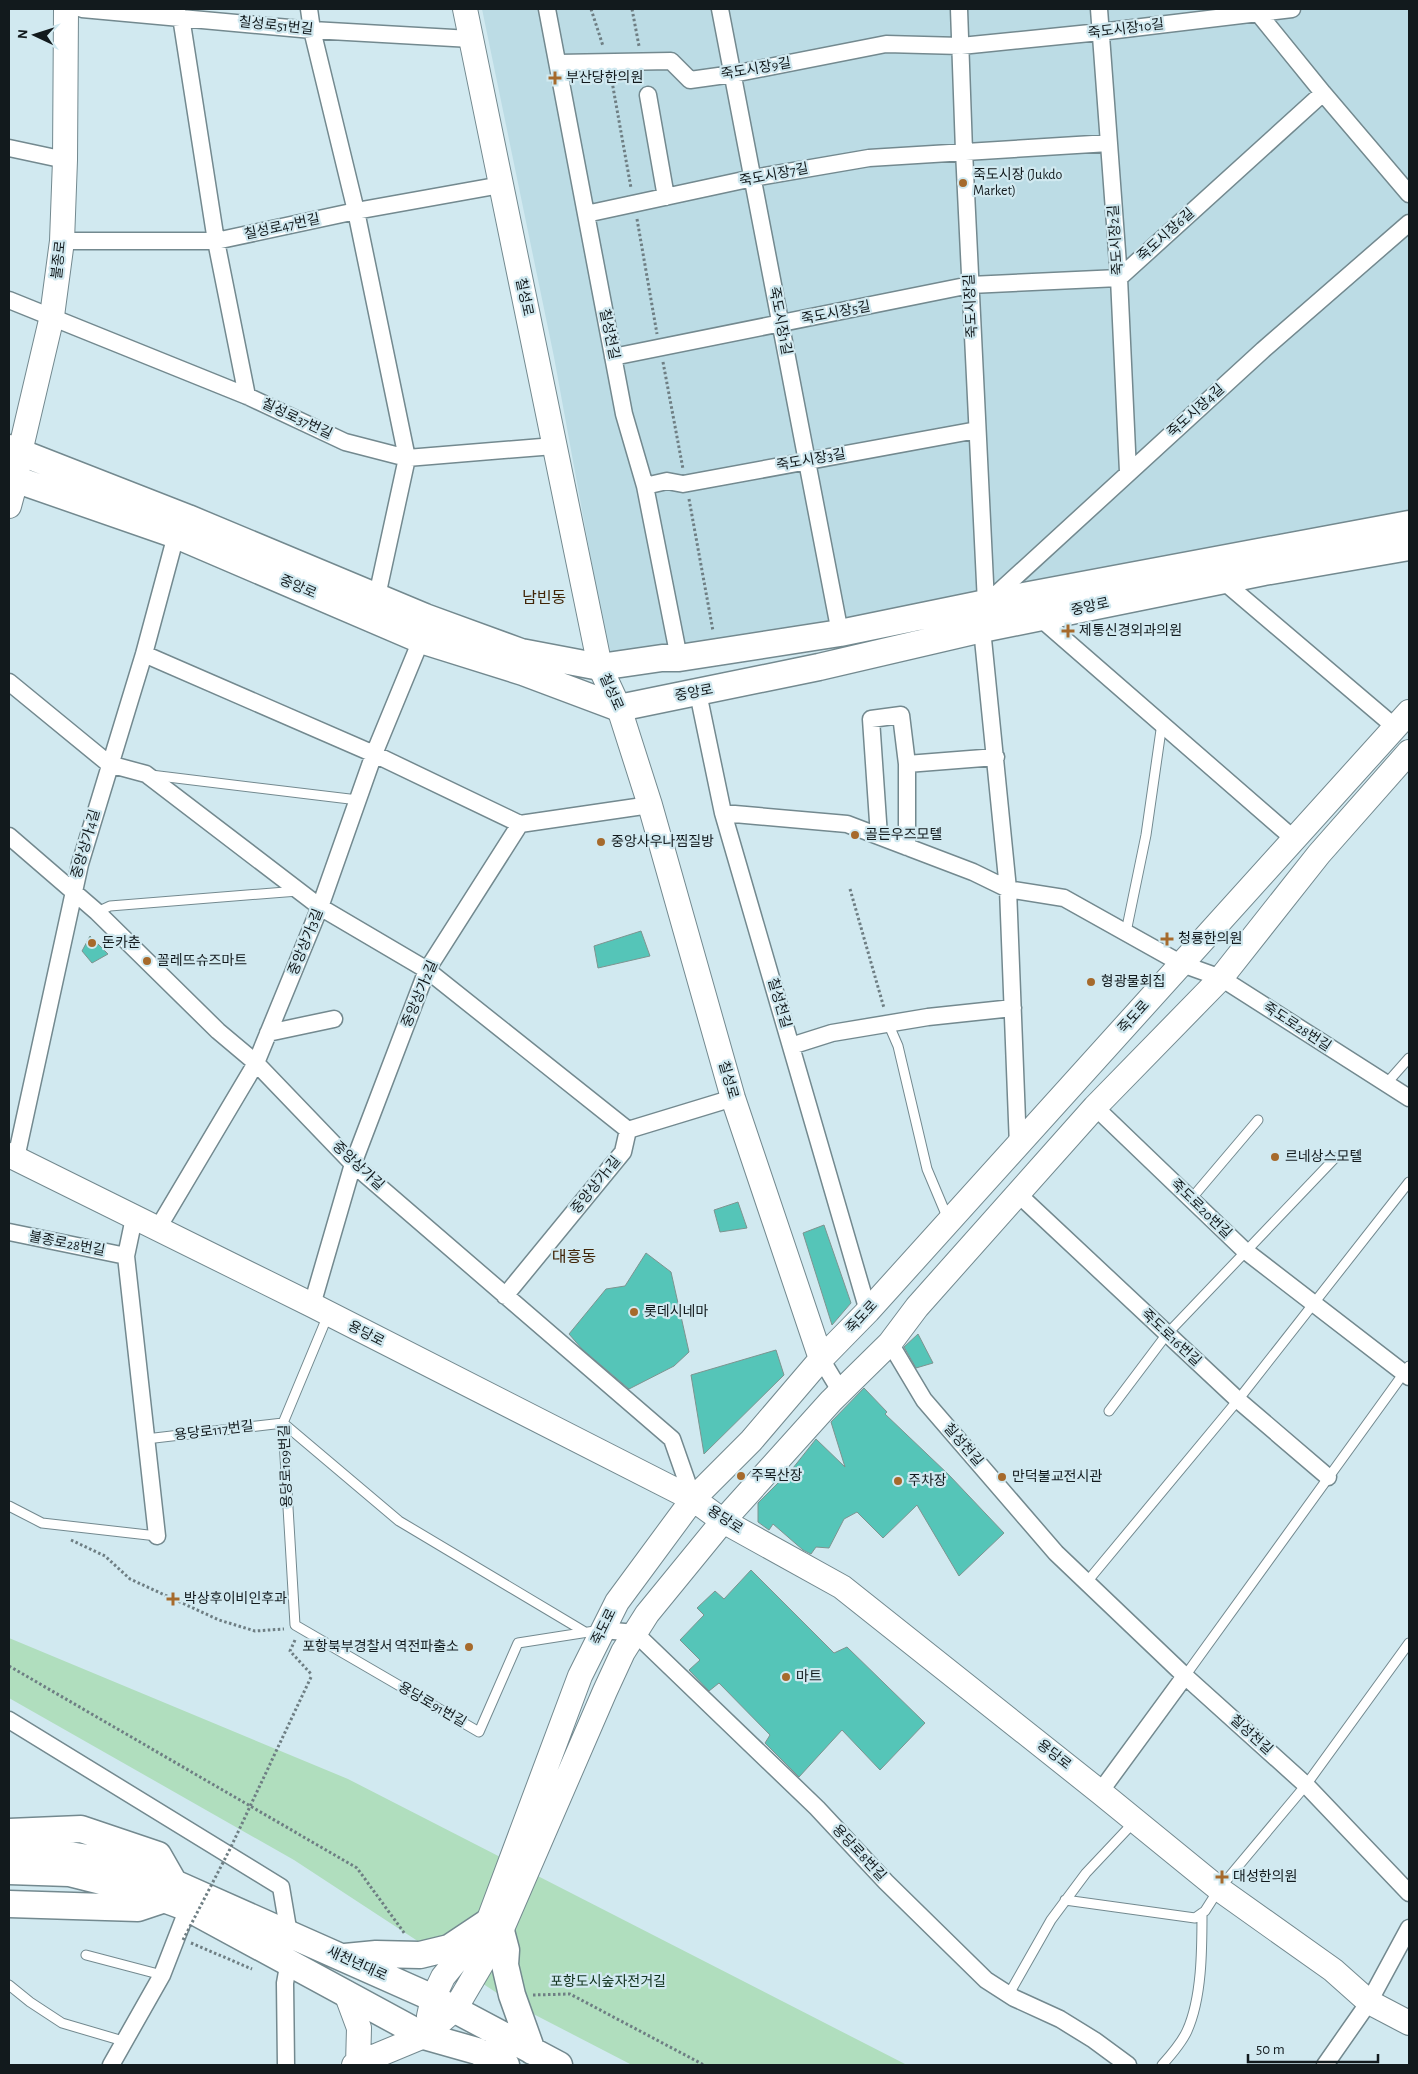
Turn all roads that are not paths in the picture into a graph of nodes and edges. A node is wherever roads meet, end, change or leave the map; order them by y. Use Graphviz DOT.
graph roads {
  1 [pos="66,9"];
  2 [pos="82,9"];
  3 [pos="309,9"];
  4 [pos="465,9"];
  5 [pos="547,9"];
  6 [pos="720,9"];
  7 [pos="959,9"];
  8 [pos="1099,9"];
  9 [pos="1292,9"];
  10 [pos="1257,11"];
  11 [pos="181,17"];
  12 [pos="312,30"];
  13 [pos="1100,32"];
  14 [pos="471,39"];
  15 [pos="960,46"];
  16 [pos="558,64"];
  17 [pos="733,74"];
  18 [pos="1323,94"];
  19 [pos="648,96"];
  20 [pos="1109,143"];
  21 [pos="9,148"];
  22 [pos="964,151"];
  23 [pos="65,160"];
  24 [pos="753,178"];
  25 [pos="501,185"];
  26 [pos="1409,194"];
  27 [pos="666,197"];
  28 [pos="356,211"];
  29 [pos="586,214"];
  30 [pos="1409,223"];
  31 [pos="216,240"];
  32 [pos="62,241"];
  33 [pos="1119,278"];
  34 [pos="970,286"];
  35 [pos="9,300"];
  36 [pos="52,316"];
  37 [pos="781,324"];
  38 [pos="613,357"];
  39 [pos="247,396"];
  40 [pos="976,430"];
  41 [pos="554,446"];
  42 [pos="14,450"];
  43 [pos="408,458"];
  44 [pos="807,460"];
  45 [pos="1128,472"];
  46 [pos="12,478"];
  47 [pos="645,486"];
  48 [pos="9,506"];
  49 [pos="1409,524"];
  50 [pos="176,536"];
  51 [pos="1409,548"];
  52 [pos="1222,580"];
  53 [pos="377,596"];
  54 [pos="986,603"];
  55 [pos="1040,618"];
  56 [pos="982,629"];
  57 [pos="840,633"];
  58 [pos="421,640"];
  59 [pos="144,654"];
  60 [pos="679,658"];
  61 [pos="600,667"];
  62 [pos="9,682"];
  63 [pos="698,693"];
  64 [pos="619,708"];
  65 [pos="1402,719"];
  66 [pos="1162,723"];
  67 [pos="1409,752"];
  68 [pos="374,754"];
  69 [pos="996,757"];
  70 [pos="109,764"];
  71 [pos="907,764"];
  72 [pos="146,774"];
  73 [pos="358,800"];
  74 [pos="650,805"];
  75 [pos="723,813"];
  76 [pos="520,824"];
  77 [pos="9,836"];
  78 [pos="879,836"];
  79 [pos="1294,839"];
  80 [pos="907,847"];
  81 [pos="1008,889"];
  82 [pos="298,891"];
  83 [pos="72,893"];
  84 [pos="320,907"];
  85 [pos="97,912"];
  86 [pos="1126,932"];
  87 [pos="1182,964"];
  88 [pos="427,970"];
  89 [pos="1221,978"];
  90 [pos="1012,1008"];
  91 [pos="334,1019"];
  92 [pos="888,1023"];
  93 [pos="268,1033"];
  94 [pos="791,1046"];
  95 [pos="1409,1058"];
  96 [pos="256,1063"];
  97 [pos="1386,1084"];
  98 [pos="733,1098"];
  99 [pos="1409,1098"];
  100 [pos="1095,1107"];
  101 [pos="1258,1120"];
  102 [pos="628,1130"];
  103 [pos="1018,1146"];
  104 [pos="12,1156"];
  105 [pos="1335,1158"];
  106 [pos="353,1164"];
  107 [pos="1409,1182"];
  108 [pos="1018,1194"];
  109 [pos="1191,1199"];
  110 [pos="134,1218"];
  111 [pos="949,1222"];
  112 [pos="158,1228"];
  113 [pos="9,1232"];
  114 [pos="1246,1251"];
  115 [pos="126,1256"];
  116 [pos="505,1296"];
  117 [pos="1313,1304"];
  118 [pos="320,1310"];
  119 [pos="868,1311"];
  120 [pos="1167,1334"];
  121 [pos="890,1343"];
  122 [pos="821,1358"];
  123 [pos="1408,1372"];
  124 [pos="841,1392"];
  125 [pos="1238,1400"];
  126 [pos="1109,1411"];
  127 [pos="283,1423"];
  128 [pos="146,1439"];
  129 [pos="1328,1477"];
  130 [pos="693,1499"];
  131 [pos="9,1506"];
  132 [pos="723,1521"];
  133 [pos="157,1536"];
  134 [pos="1086,1583"];
  135 [pos="295,1625"];
  136 [pos="594,1631"];
  137 [pos="635,1632"];
  138 [pos="1409,1643"];
  139 [pos="1185,1676"];
  140 [pos="9,1720"];
  141 [pos="1306,1785"];
  142 [pos="1100,1792"];
  143 [pos="1135,1820"];
  144 [pos="9,1832"];
  145 [pos="9,1850"];
  146 [pos="9,1871"];
  147 [pos="158,1887"];
  148 [pos="1219,1889"];
  149 [pos="1409,1893"];
  150 [pos="1065,1900"];
  151 [pos="9,1904"];
  152 [pos="188,1908"];
  153 [pos="1202,1913"];
  154 [pos="494,1926"];
  155 [pos="1409,1928"];
  156 [pos="289,1934"];
  157 [pos="86,1955"];
  158 [pos="344,1958"];
  159 [pos="287,1972"];
  160 [pos="162,1975"];
  161 [pos="9,1984"];
  162 [pos="346,1993"];
  163 [pos="1009,1994"];
  164 [pos="1368,2002"];
  165 [pos="444,2003"];
  166 [pos="1409,2023"];
  167 [pos="424,2036"];
  168 [pos="123,2041"];
  169 [pos="532,2051"];
  170 [pos="495,2063"];
  171 [pos="111,2065"];
  172 [pos="286,2065"];
  173 [pos="354,2065"];
  174 [pos="358,2065"];
  175 [pos="559,2065"];
  176 [pos="1128,2065"];
  177 [pos="1162,2065"];
  178 [pos="1325,2065"];
  1 -- 23 [label="main road, 불종로"];
  2 -- 11 [label="street, 칠성로51번길"];
  3 -- 12 [label="street"];
  4 -- 14 [label="main road, 칠성로"];
  5 -- 16 [label="street, 칠성천길"];
  6 -- 17 [label="street, 죽도시장1길"];
  7 -- 15 [label="street, 죽도시장길"];
  8 -- 13 [label="street, 죽도시장2길"];
  9 -- 10 [label="street, 죽도시장10길"];
  10 -- 13 [label="street, 죽도시장10길"];
  10 -- 18 [label="street"];
  11 -- 12 [label="street, 칠성로51번길"];
  11 -- 31 [label="street"];
  12 -- 14 [label="street, 칠성로51번길"];
  12 -- 28 [label="street"];
  13 -- 15 [label="street, 죽도시장10길"];
  13 -- 20 [label="street, 죽도시장2길"];
  14 -- 25 [label="main road, 칠성로"];
  15 -- 17 [label="street, 죽도시장9길"];
  15 -- 22 [label="street, 죽도시장길"];
  16 -- 17 [label="street, 죽도시장9길"];
  16 -- 29 [label="street, 칠성천길"];
  17 -- 24 [label="street, 죽도시장1길"];
  18 -- 26 [label="street"];
  18 -- 33 [label="street, 죽도시장6길"];
  19 -- 27 [label="street"];
  20 -- 22 [label="street, 죽도시장7길"];
  20 -- 33 [label="street, 죽도시장2길"];
  21 -- 23 [label="street"];
  22 -- 24 [label="street, 죽도시장7길"];
  22 -- 34 [label="street, 죽도시장길"];
  23 -- 32 [label="main road, 불종로"];
  24 -- 27 [label="street, 죽도시장7길"];
  24 -- 37 [label="street, 죽도시장1길"];
  25 -- 28 [label="street, 칠성로47번길"];
  25 -- 41 [label="main road, 칠성로"];
  27 -- 29 [label="street, 죽도시장7길"];
  28 -- 31 [label="street, 칠성로47번길"];
  28 -- 43 [label="street"];
  29 -- 38 [label="street, 칠성천길"];
  30 -- 45 [label="street, 죽도시장4길"];
  31 -- 32 [label="street, 칠성로47번길"];
  31 -- 39 [label="street"];
  32 -- 36 [label="main road, 불종로"];
  33 -- 34 [label="street"];
  33 -- 45 [label="street, 죽도시장2길"];
  34 -- 37 [label="street, 죽도시장5길"];
  34 -- 40 [label="street, 죽도시장길"];
  35 -- 36 [label="street, 칠성로37번길"];
  36 -- 39 [label="street, 칠성로37번길"];
  36 -- 42 [label="main road, 불종로"];
  37 -- 38 [label="street, 죽도시장5길"];
  37 -- 44 [label="street, 죽도시장1길"];
  38 -- 47 [label="street, 칠성천길"];
  39 -- 43 [label="street, 칠성로37번길"];
  40 -- 44 [label="street, 죽도시장3길"];
  40 -- 54 [label="street, 죽도시장길"];
  41 -- 43 [label="street, 칠성로37번길"];
  41 -- 61 [label="main road, 칠성로"];
  42 -- 46 [label="main road, 불종로"];
  42 -- 53 [label="main road, 중앙로"];
  43 -- 53 [label="street"];
  44 -- 47 [label="street, 죽도시장3길"];
  44 -- 57 [label="street, 죽도시장1길"];
  45 -- 54 [label="street, 죽도시장4길"];
  46 -- 48 [label="main road, 불종로"];
  46 -- 50 [label="main road, 중앙로"];
  47 -- 60 [label="street, 칠성천길"];
  49 -- 54 [label="main road, 중앙로"];
  50 -- 58 [label="main road, 중앙로"];
  50 -- 59 [label="street, 중앙상가4길"];
  51 -- 52 [label="main road, 중앙로"];
  52 -- 55 [label="main road, 중앙로"];
  52 -- 65 [label="street"];
  53 -- 61 [label="main road, 중앙로"];
  54 -- 57 [label="main road, 중앙로"];
  55 -- 56 [label="main road, 중앙로"];
  55 -- 66 [label="street"];
  56 -- 63 [label="main road, 중앙로"];
  56 -- 69 [label="street"];
  57 -- 60 [label="main road, 중앙로"];
  58 -- 64 [label="main road, 중앙로"];
  58 -- 68 [label="street, 중앙상가3길"];
  59 -- 68 [label="street"];
  59 -- 70 [label="street, 중앙상가4길"];
  60 -- 61 [label="main road, 중앙로"];
  61 -- 64 [label="main road, 칠성로"];
  62 -- 70 [label="street"];
  63 -- 64 [label="main road, 중앙로"];
  63 -- 75 [label="street, 칠성천길"];
  64 -- 74 [label="main road, 칠성로"];
  65 -- 79 [label="main road, 죽도로"];
  66 -- 79 [label="street"];
  66 -- 86 [label="lane"];
  67 -- 89 [label="main road, 죽도로"];
  68 -- 73 [label="street, 중앙상가3길"];
  68 -- 76 [label="street"];
  69 -- 71 [label="street"];
  69 -- 81 [label="street"];
  70 -- 72 [label="street"];
  70 -- 83 [label="street, 중앙상가4길"];
  71 -- 78 [label="street"];
  71 -- 80 [label="street"];
  72 -- 73 [label="lane"];
  72 -- 82 [label="street"];
  73 -- 84 [label="street, 중앙상가3길"];
  74 -- 76 [label="street"];
  74 -- 98 [label="main road, 칠성로"];
  75 -- 78 [label="street, 죽도로28번길"];
  75 -- 94 [label="street, 칠성천길"];
  76 -- 88 [label="street, 중앙상가2길"];
  77 -- 83 [label="street, 중앙상가길"];
  78 -- 80 [label="street, 죽도로28번길"];
  79 -- 87 [label="main road, 죽도로"];
  80 -- 81 [label="street, 죽도로28번길"];
  81 -- 86 [label="street, 죽도로28번길"];
  81 -- 90 [label="street"];
  82 -- 84 [label="street"];
  82 -- 85 [label="lane"];
  83 -- 85 [label="street, 중앙상가길"];
  83 -- 104 [label="street, 중앙상가4길"];
  84 -- 88 [label="street"];
  84 -- 93 [label="street, 중앙상가3길"];
  85 -- 96 [label="street, 중앙상가길"];
  86 -- 87 [label="street, 죽도로28번길"];
  87 -- 89 [label="street, 죽도로28번길"];
  87 -- 103 [label="main road, 죽도로"];
  88 -- 102 [label="street"];
  88 -- 106 [label="street, 중앙상가2길"];
  89 -- 97 [label="street, 죽도로28번길"];
  89 -- 100 [label="main road, 죽도로"];
  90 -- 92 [label="street"];
  90 -- 103 [label="street"];
  91 -- 93 [label="street"];
  92 -- 94 [label="street"];
  92 -- 111 [label="lane"];
  93 -- 96 [label="street, 중앙상가3길"];
  94 -- 119 [label="street, 칠성천길"];
  95 -- 97 [label="lane"];
  96 -- 106 [label="street, 중앙상가길"];
  96 -- 112 [label="street, 중앙상가3길"];
  97 -- 99 [label="street, 죽도로28번길"];
  98 -- 102 [label="street"];
  98 -- 122 [label="main road, 칠성로"];
  100 -- 108 [label="main road, 죽도로"];
  100 -- 109 [label="street, 죽도로20번길"];
  101 -- 109 [label="lane"];
  102 -- 116 [label="street, 중앙상가1길"];
  103 -- 111 [label="main road, 죽도로"];
  104 -- 110 [label="main road, 용당로"];
  105 -- 114 [label="lane"];
  106 -- 116 [label="street, 중앙상가길"];
  106 -- 118 [label="street, 중앙상가2길"];
  107 -- 117 [label="lane"];
  108 -- 120 [label="street, 죽도로16번길"];
  108 -- 121 [label="main road, 죽도로"];
  109 -- 114 [label="street, 죽도로20번길"];
  110 -- 112 [label="main road, 용당로"];
  110 -- 115 [label="street"];
  111 -- 119 [label="main road, 죽도로"];
  112 -- 118 [label="main road, 용당로"];
  113 -- 115 [label="street, 불종로28번길"];
  114 -- 117 [label="street, 죽도로20번길"];
  114 -- 120 [label="lane"];
  115 -- 128 [label="street"];
  116 -- 130 [label="street, 중앙상가길"];
  117 -- 123 [label="street, 죽도로20번길"];
  117 -- 125 [label="lane"];
  118 -- 127 [label="lane, 용당로109번길"];
  118 -- 130 [label="main road, 용당로"];
  119 -- 122 [label="main road, 죽도로"];
  120 -- 125 [label="street, 죽도로16번길"];
  120 -- 126 [label="lane"];
  121 -- 124 [label="main road, 죽도로"];
  121 -- 134 [label="street, 칠성천길"];
  122 -- 124 [label="street"];
  122 -- 130 [label="main road, 죽도로"];
  123 -- 129 [label="lane"];
  124 -- 132 [label="main road, 죽도로"];
  125 -- 129 [label="street, 죽도로16번길"];
  125 -- 134 [label="lane"];
  127 -- 128 [label="lane, 용당로117번길"];
  127 -- 135 [label="lane, 용당로109번길"];
  127 -- 136 [label="lane"];
  128 -- 133 [label="street"];
  129 -- 139 [label="lane"];
  130 -- 132 [label="main road, 용당로"];
  130 -- 136 [label="main road, 죽도로"];
  131 -- 133 [label="lane"];
  132 -- 137 [label="main road, 죽도로"];
  132 -- 142 [label="main road, 용당로"];
  134 -- 139 [label="street, 칠성천길"];
  135 -- 136 [label="lane, 용당로91번길"];
  136 -- 137 [label="street"];
  136 -- 154 [label="main road, 죽도로"];
  137 -- 154 [label="main road, 죽도로"];
  137 -- 163 [label="street, 용당로8번길"];
  138 -- 141 [label="lane"];
  139 -- 141 [label="street, 칠성천길"];
  139 -- 142 [label="street"];
  140 -- 156 [label="street"];
  141 -- 148 [label="lane"];
  141 -- 149 [label="street, 칠성천길"];
  142 -- 143 [label="main road, 용당로"];
  143 -- 148 [label="main road, 용당로"];
  143 -- 150 [label="lane"];
  144 -- 147 [label="main road"];
  145 -- 147 [label="main road"];
  146 -- 147 [label="main road"];
  147 -- 151 [label="main road"];
  147 -- 152 [label="main road, 새천년대로"];
  147 -- 156 [label="main road, 새천년대로"];
  148 -- 153 [label="lane"];
  148 -- 164 [label="main road, 용당로"];
  150 -- 153 [label="lane"];
  150 -- 163 [label="lane"];
  152 -- 159 [label="main road, 새천년대로"];
  152 -- 160 [label="street"];
  153 -- 177 [label="lane"];
  154 -- 158 [label="main road"];
  154 -- 165 [label="main road, 죽도로"];
  154 -- 169 [label="main road"];
  155 -- 164 [label="street"];
  156 -- 158 [label="main road, 새천년대로"];
  157 -- 160 [label="lane"];
  158 -- 165 [label="main road, 새천년대로"];
  159 -- 162 [label="main road, 새천년대로"];
  159 -- 172 [label="street"];
  160 -- 168 [label="street"];
  161 -- 168 [label="lane"];
  162 -- 167 [label="main road, 새천년대로"];
  162 -- 174 [label="main road"];
  163 -- 176 [label="street, 용당로8번길"];
  164 -- 166 [label="main road, 용당로"];
  164 -- 178 [label="street"];
  165 -- 167 [label="main road, 죽도로"];
  165 -- 169 [label="main road, 새천년대로"];
  167 -- 170 [label="main road, 새천년대로"];
  167 -- 174 [label="main road, 죽도로"];
  168 -- 171 [label="street"];
  169 -- 175 [label="main road, 새천년대로"];
  173 -- 174 [label="main road"];
}
